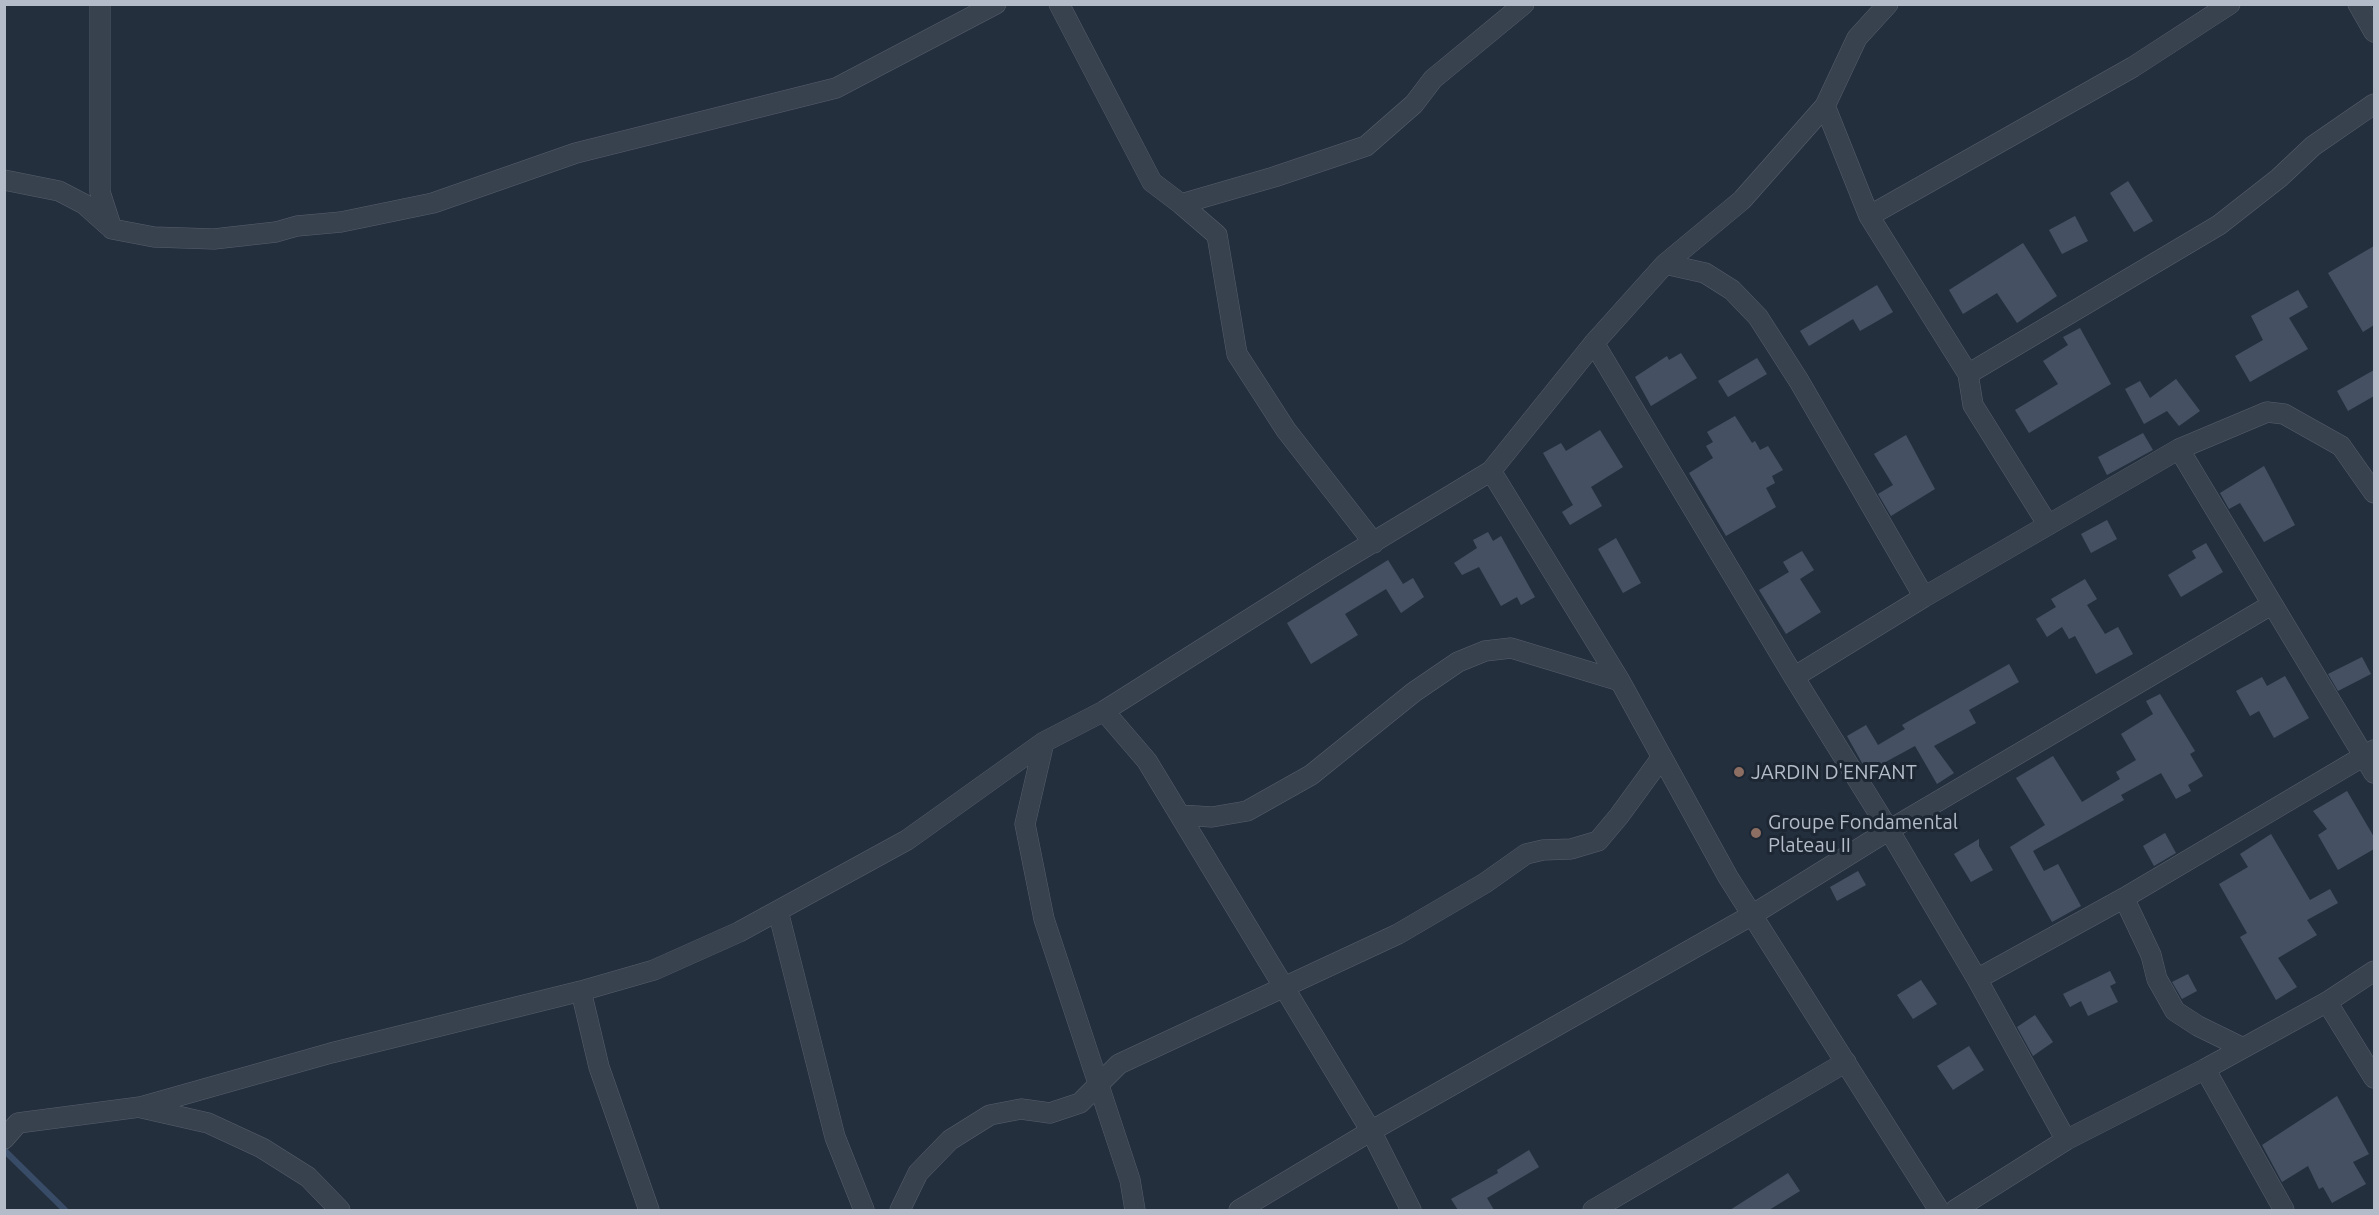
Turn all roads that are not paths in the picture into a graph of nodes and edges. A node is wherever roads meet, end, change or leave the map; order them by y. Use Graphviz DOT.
graph roads {
  1 [pos="100,4"];
  2 [pos="996,4"];
  3 [pos="1059,4"];
  4 [pos="1524,4"];
  5 [pos="1888,4"];
  6 [pos="2230,4"];
  7 [pos="2358,4"];
  8 [pos="2374,32"];
  9 [pos="2374,104"];
  10 [pos="1825,106"];
  11 [pos="4,180"];
  12 [pos="1181,204"];
  13 [pos="1869,216"];
  14 [pos="112,229"];
  15 [pos="1665,264"];
  16 [pos="1594,343"];
  17 [pos="1968,374"];
  18 [pos="2179,449"];
  19 [pos="1491,471"];
  20 [pos="2374,493"];
  21 [pos="2049,525"];
  22 [pos="1374,543"];
  23 [pos="1924,597"];
  24 [pos="2271,606"];
  25 [pos="1794,677"];
  26 [pos="1620,681"];
  27 [pos="1104,711"];
  28 [pos="1044,742"];
  29 [pos="2369,753"];
  30 [pos="1662,757"];
  31 [pos="2374,773"];
  32 [pos="1180,814"];
  33 [pos="1889,830"];
  34 [pos="2124,898"];
  35 [pos="778,911"];
  36 [pos="1752,915"];
  37 [pos="2374,971"];
  38 [pos="1977,979"];
  39 [pos="1286,988"];
  40 [pos="581,991"];
  41 [pos="2327,1002"];
  42 [pos="2241,1047"];
  43 [pos="1846,1062"];
  44 [pos="2205,1069"];
  45 [pos="2374,1078"];
  46 [pos="1098,1086"];
  47 [pos="140,1107"];
  48 [pos="1371,1131"];
  49 [pos="4,1139"];
  50 [pos="2066,1140"];
  51 [pos="340,1210"];
  52 [pos="649,1210"];
  53 [pos="864,1210"];
  54 [pos="900,1210"];
  55 [pos="1135,1210"];
  56 [pos="1239,1210"];
  57 [pos="1411,1210"];
  58 [pos="1593,1210"];
  59 [pos="1939,1210"];
  60 [pos="1955,1210"];
  61 [pos="2283,1210"];
  1 -- 14 [label="street"];
  2 -- 14 [label="street"];
  3 -- 12 [label="street"];
  4 -- 12 [label="street"];
  5 -- 10 [label="street"];
  6 -- 13 [label="street"];
  7 -- 8 [label="street"];
  9 -- 17 [label="street"];
  10 -- 13 [label="street"];
  10 -- 15 [label="street"];
  11 -- 14 [label="street"];
  12 -- 22 [label="street"];
  13 -- 17 [label="street"];
  15 -- 16 [label="street"];
  15 -- 23 [label="street"];
  16 -- 19 [label="street"];
  16 -- 25 [label="street"];
  17 -- 21 [label="street"];
  18 -- 20 [label="street"];
  18 -- 21 [label="street"];
  18 -- 24 [label="street"];
  19 -- 22 [label="street"];
  19 -- 26 [label="street"];
  21 -- 23 [label="street"];
  22 -- 27 [label="street"];
  23 -- 25 [label="street"];
  24 -- 29 [label="street"];
  24 -- 33 [label="street"];
  25 -- 33 [label="street"];
  26 -- 30 [label="street"];
  26 -- 32 [label="street"];
  27 -- 28 [label="street"];
  27 -- 32 [label="street"];
  28 -- 35 [label="street"];
  28 -- 46 [label="street"];
  29 -- 31 [label="street"];
  29 -- 34 [label="street"];
  30 -- 36 [label="street"];
  30 -- 39 [label="street"];
  32 -- 39 [label="street"];
  33 -- 36 [label="street"];
  33 -- 38 [label="street"];
  34 -- 38 [label="street"];
  34 -- 42 [label="street"];
  35 -- 40 [label="street"];
  35 -- 53 [label="street"];
  36 -- 43 [label="street"];
  36 -- 48 [label="street"];
  37 -- 41 [label="street"];
  38 -- 50 [label="street"];
  39 -- 46 [label="street"];
  39 -- 48 [label="street"];
  40 -- 47 [label="street"];
  40 -- 52 [label="street"];
  41 -- 42 [label="street"];
  41 -- 45 [label="street"];
  42 -- 44 [label="street"];
  43 -- 58 [label="street"];
  43 -- 59 [label="street"];
  44 -- 50 [label="street"];
  44 -- 61 [label="street"];
  46 -- 54 [label="street"];
  46 -- 55 [label="street"];
  47 -- 49 [label="street"];
  47 -- 51 [label="street"];
  48 -- 56 [label="street"];
  48 -- 57 [label="street"];
  50 -- 60 [label="street"];
}
